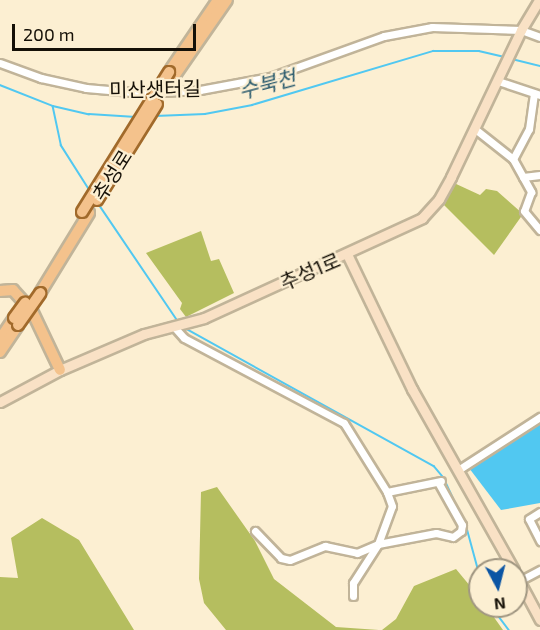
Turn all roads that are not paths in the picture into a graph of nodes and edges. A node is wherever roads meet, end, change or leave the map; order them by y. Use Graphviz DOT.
graph roads {
  1 [pos="218,0"];
  2 [pos="227,0"];
  3 [pos="539,0"];
  4 [pos="521,31"];
  5 [pos="540,37"];
  6 [pos="0,63"];
  7 [pos="172,73"];
  8 [pos="499,79"];
  9 [pos="537,94"];
  10 [pos="475,129"];
  11 [pos="513,159"];
  12 [pos="540,175"];
  13 [pos="523,177"];
  14 [pos="540,230"];
  15 [pos="348,254"];
  16 [pos="0,291"];
  17 [pos="16,322"];
  18 [pos="177,327"];
  19 [pos="0,339"];
  20 [pos="0,352"];
  21 [pos="60,370"];
  22 [pos="0,402"];
  23 [pos="540,417"];
  24 [pos="458,470"];
  25 [pos="387,492"];
  26 [pos="540,512"];
  27 [pos="255,531"];
  28 [pos="540,541"];
  29 [pos="378,544"];
  30 [pos="506,558"];
  31 [pos="353,596"];
  32 [pos="528,597"];
  33 [pos="540,620"];
  1 -- 7 [label="main road, 추성로"];
  2 -- 7 [label="main road, 추성로"];
  3 -- 4 [label="street, 추성1로"];
  4 -- 5 [label="street"];
  4 -- 6 [label="street, 미산샛터길"];
  4 -- 8 [label="street, 추성1로"];
  7 -- 17 [label="main road, 추성로, bridge"];
  8 -- 9 [label="street"];
  8 -- 10 [label="street, 추성1로"];
  9 -- 11 [label="street"];
  10 -- 11 [label="street"];
  10 -- 15 [label="street, 추성1로"];
  11 -- 13 [label="street"];
  12 -- 13 [label="street"];
  13 -- 14 [label="street"];
  15 -- 18 [label="street, 추성1로"];
  15 -- 24 [label="street"];
  16 -- 21 [label="main road"];
  17 -- 19 [label="main road, 추성로"];
  17 -- 20 [label="main road, 추성로"];
  18 -- 21 [label="street, 추성1로"];
  18 -- 25 [label="street"];
  21 -- 22 [label="street, 추성1로"];
  23 -- 24 [label="street"];
  24 -- 30 [label="street"];
  25 -- 29 [label="street"];
  25 -- 29 [label="street"];
  26 -- 28 [label="street"];
  27 -- 29 [label="street"];
  29 -- 31 [label="street"];
  32 -- 33 [label="street"];
}
